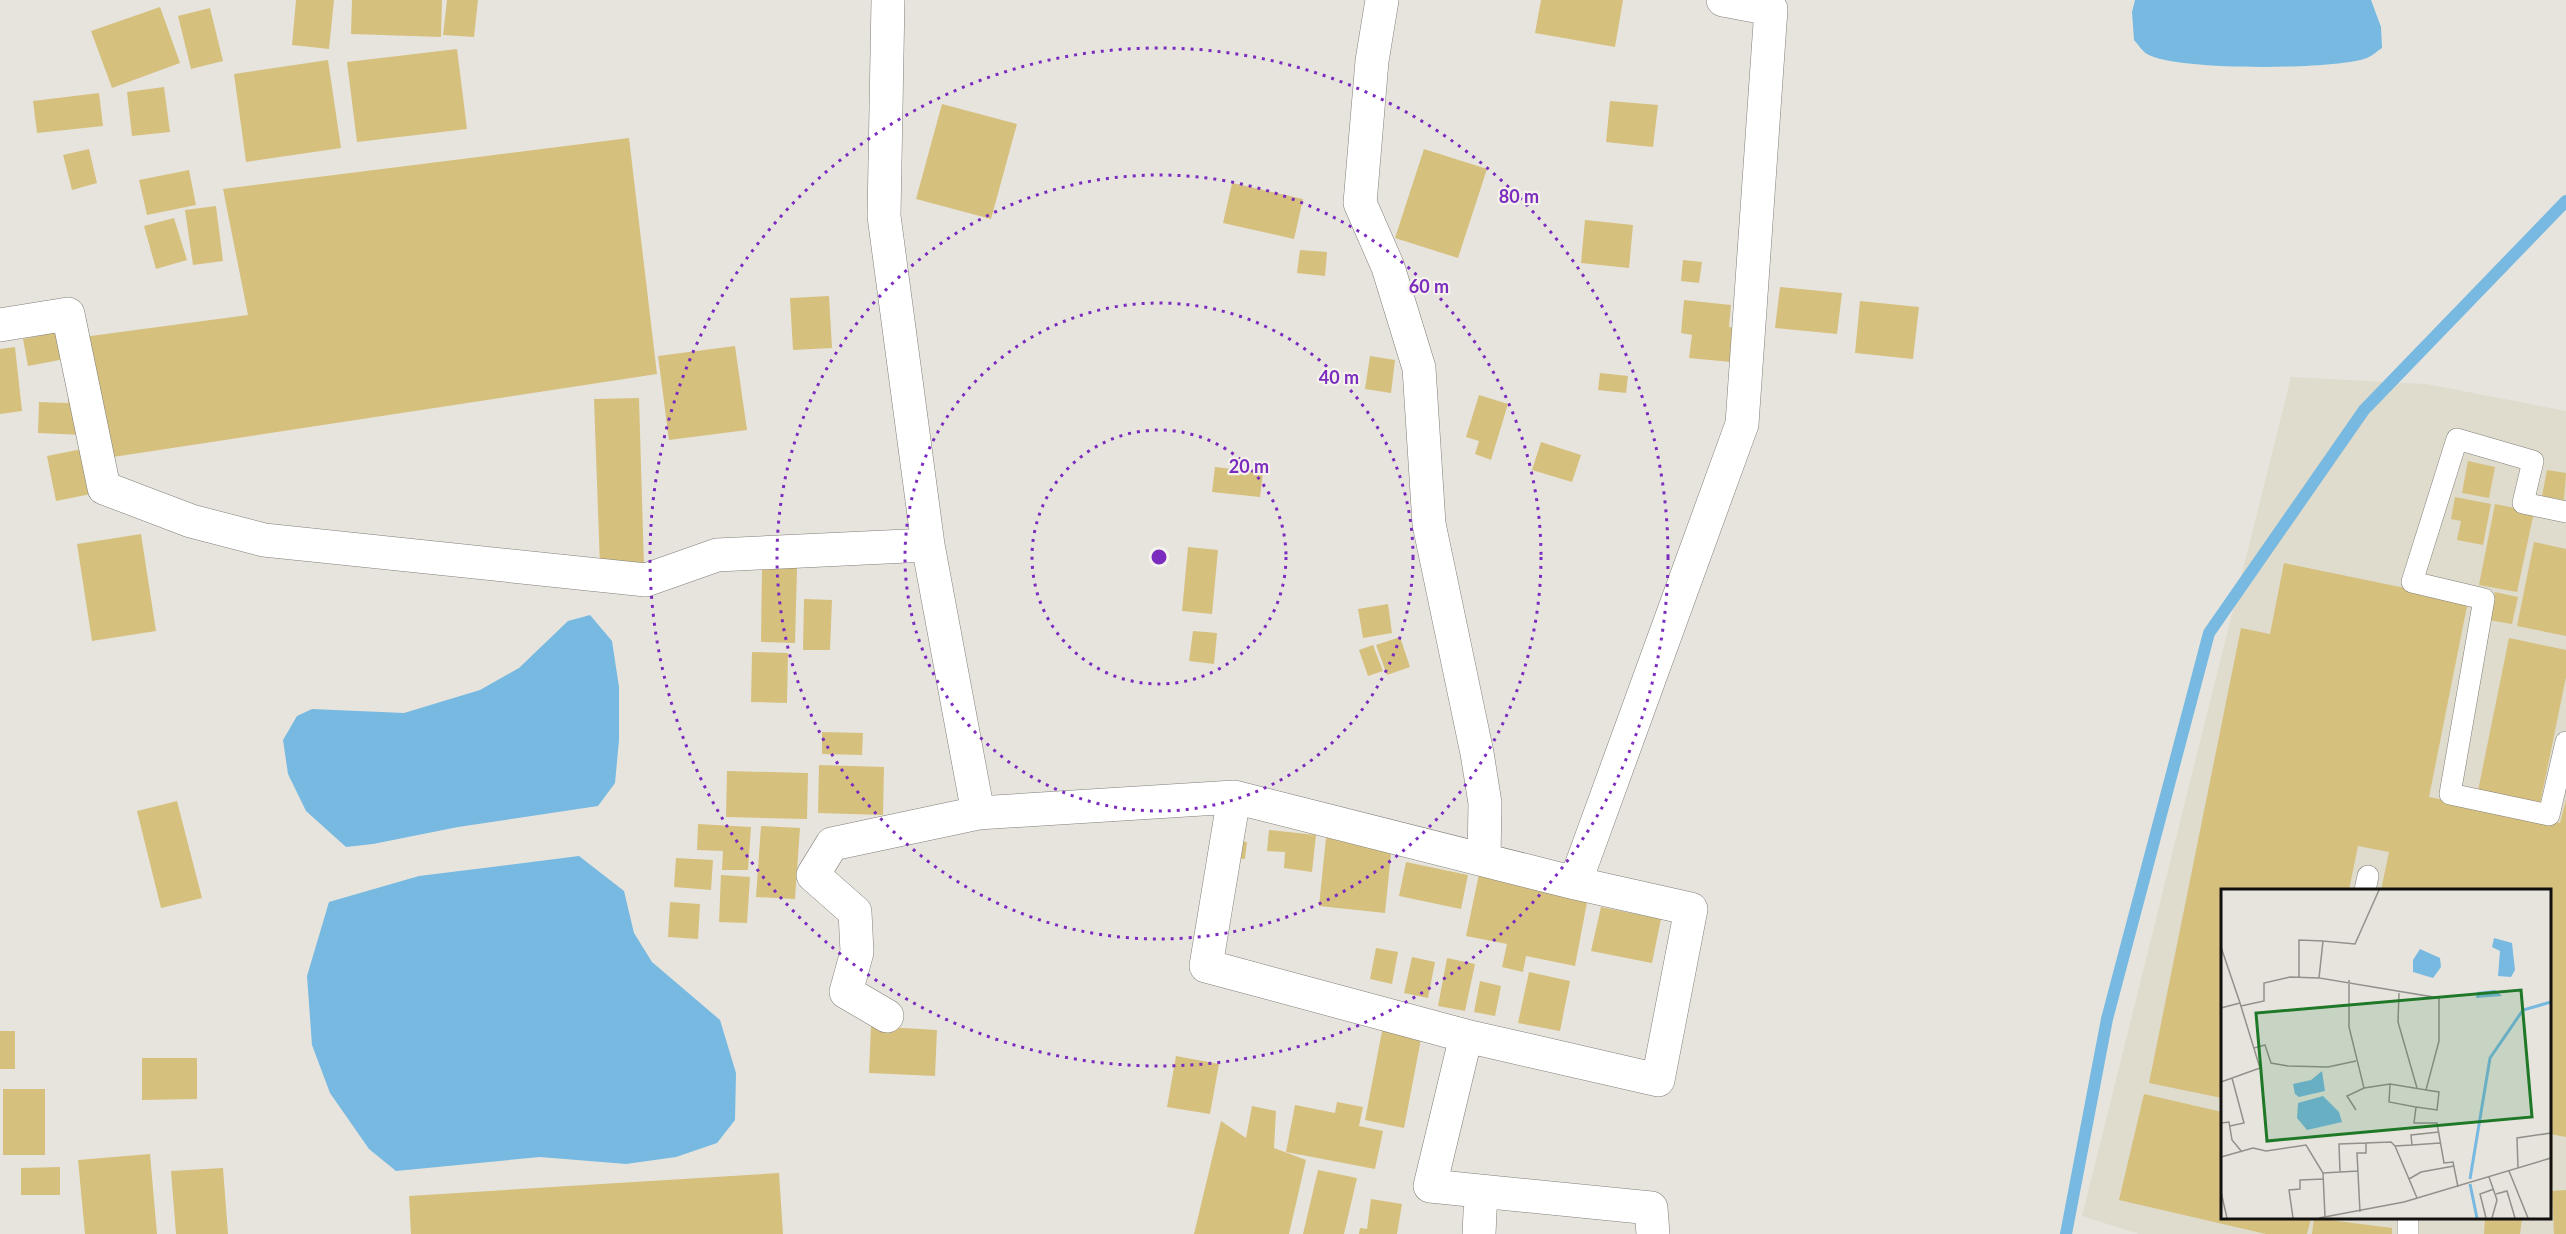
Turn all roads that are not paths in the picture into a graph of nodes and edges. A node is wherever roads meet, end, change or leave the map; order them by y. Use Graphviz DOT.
graph roads {
  1 [pos="888,0"];
  2 [pos="1382,0"];
  3 [pos="1723,0"];
  4 [pos="0,325"];
  5 [pos="2566,512"];
  6 [pos="928,544"];
  7 [pos="2566,742"];
  8 [pos="1234,797"];
  9 [pos="978,813"];
  10 [pos="1484,859"];
  11 [pos="1575,883"];
  12 [pos="887,1016"];
  13 [pos="1466,1036"];
  14 [pos="1481,1191"];
  15 [pos="1479,1234"];
  16 [pos="1653,1234"];
  1 -- 6 [label="street"];
  2 -- 10 [label="street"];
  3 -- 11 [label="street"];
  4 -- 6 [label="street"];
  5 -- 7 [label="lane"];
  6 -- 9 [label="street"];
  8 -- 9 [label="street"];
  8 -- 10 [label="street"];
  8 -- 13 [label="street"];
  9 -- 12 [label="street"];
  10 -- 11 [label="street"];
  11 -- 13 [label="street"];
  13 -- 14 [label="street"];
  14 -- 15 [label="street"];
  14 -- 16 [label="street"];
}
